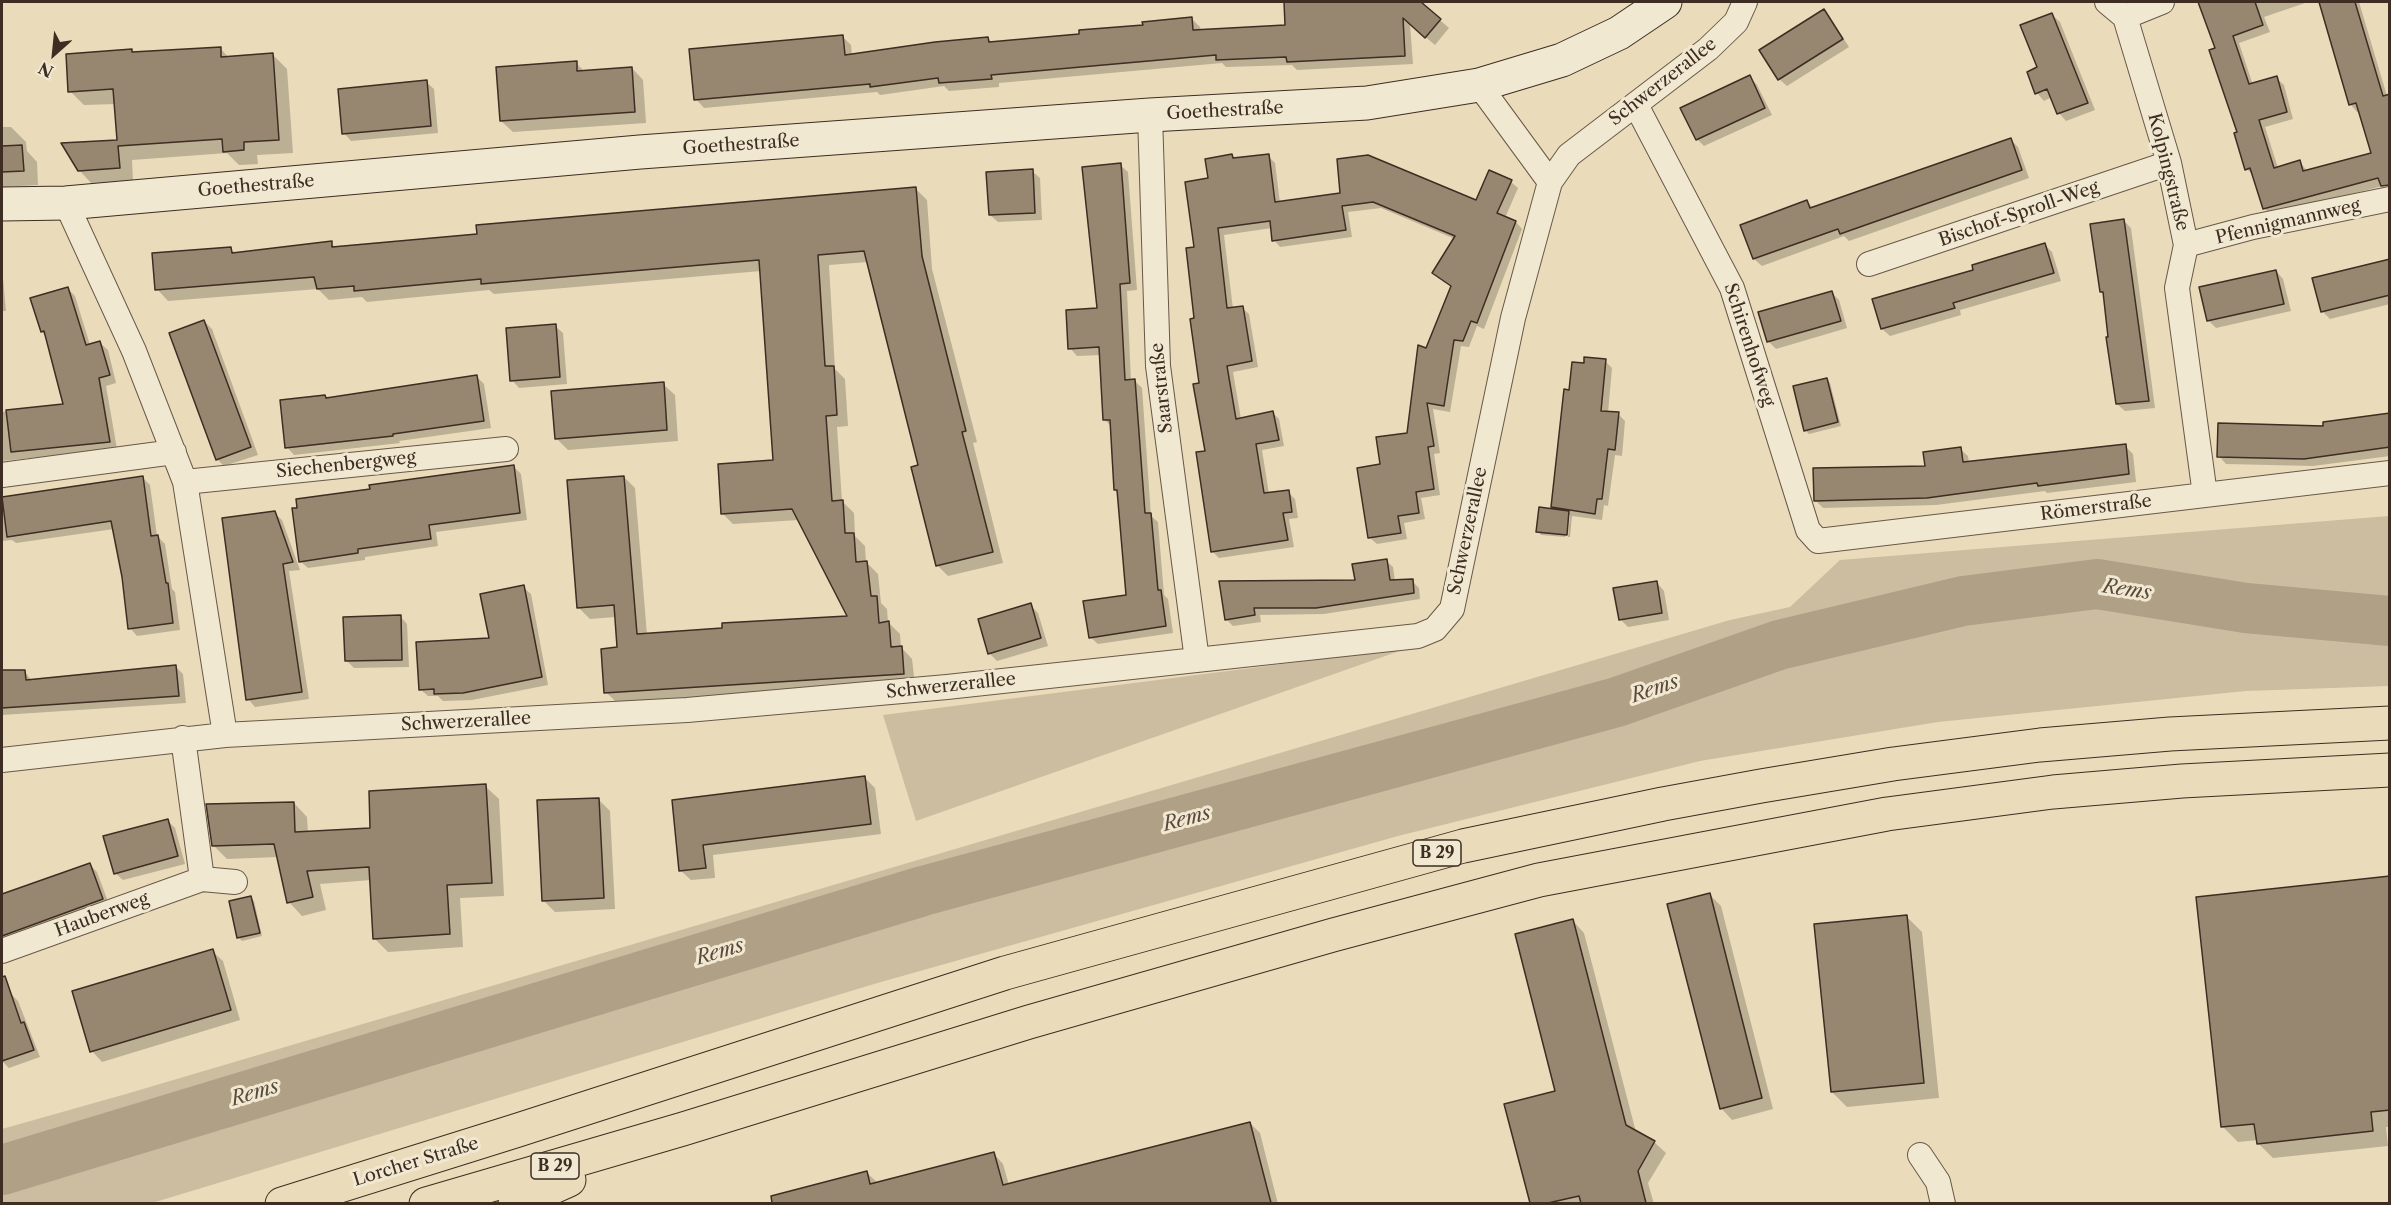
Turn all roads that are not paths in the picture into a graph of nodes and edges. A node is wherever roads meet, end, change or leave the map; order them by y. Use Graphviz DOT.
graph roads {
  1 [pos="1665,2"];
  2 [pos="1745,2"];
  3 [pos="2107,2"];
  4 [pos="2162,2"];
  5 [pos="2126,17"];
  6 [pos="1479,85"];
  7 [pos="1636,105"];
  8 [pos="1150,115"];
  9 [pos="2169,163"];
  10 [pos="1550,182"];
  11 [pos="2390,199"];
  12 [pos="66,203"];
  13 [pos="2,204"];
  14 [pos="2186,245"];
  15 [pos="1869,264"];
  16 [pos="506,449"];
  17 [pos="174,452"];
  18 [pos="2390,473"];
  19 [pos="2,475"];
  20 [pos="185,482"];
  21 [pos="2205,495"];
  22 [pos="1808,530"];
  23 [pos="1197,660"];
  24 [pos="2390,723"];
  25 [pos="225,735"];
  26 [pos="183,738"];
  27 [pos="2,760"];
  28 [pos="2390,770"];
  29 [pos="202,879"];
  30 [pos="235,882"];
  31 [pos="2,951"];
  32 [pos="683,1129"];
  33 [pos="1920,1155"];
  34 [pos="282,1203"];
  35 [pos="426,1203"];
  36 [pos="515,1203"];
  37 [pos="1943,1203"];
  1 -- 6 [label="street, Goethestraße"];
  2 -- 7 [label="street, Schwerzerallee"];
  3 -- 5 [label="street"];
  4 -- 5 [label="street"];
  5 -- 9 [label="street, Kolpingstraße"];
  6 -- 8 [label="street, Goethestraße"];
  6 -- 10 [label="street"];
  7 -- 10 [label="street, Schwerzerallee"];
  7 -- 22 [label="street, Schirenhofweg"];
  8 -- 12 [label="street, Goethestraße"];
  8 -- 23 [label="street, Saarstraße"];
  9 -- 14 [label="street, Kolpingstraße"];
  9 -- 15 [label="street, Bischof-Sproll-Weg"];
  10 -- 23 [label="street, Schwerzerallee"];
  11 -- 14 [label="street, Pfennigmannweg"];
  12 -- 13 [label="street, Goethestraße"];
  12 -- 17 [label="street"];
  14 -- 21 [label="street, Kolpingstraße"];
  16 -- 20 [label="street, Siechenbergweg"];
  17 -- 19 [label="street"];
  17 -- 20 [label="street"];
  18 -- 21 [label="street, Römerstraße"];
  20 -- 25 [label="street"];
  21 -- 22 [label="street, Römerstraße"];
  23 -- 25 [label="street, Schwerzerallee"];
  24 -- 34 [label="highway, Lorcher Straße / B 29"];
  25 -- 26 [label="street, Schwerzerallee"];
  26 -- 27 [label="street, Schwerzerallee"];
  26 -- 29 [label="street"];
  28 -- 32 [label="highway, B 29"];
  29 -- 30 [label="street, Hauberweg"];
  29 -- 31 [label="street, Hauberweg"];
  32 -- 35 [label="highway, B 29"];
  32 -- 36 [label="highway"];
  33 -- 37 [label="street"];
}
